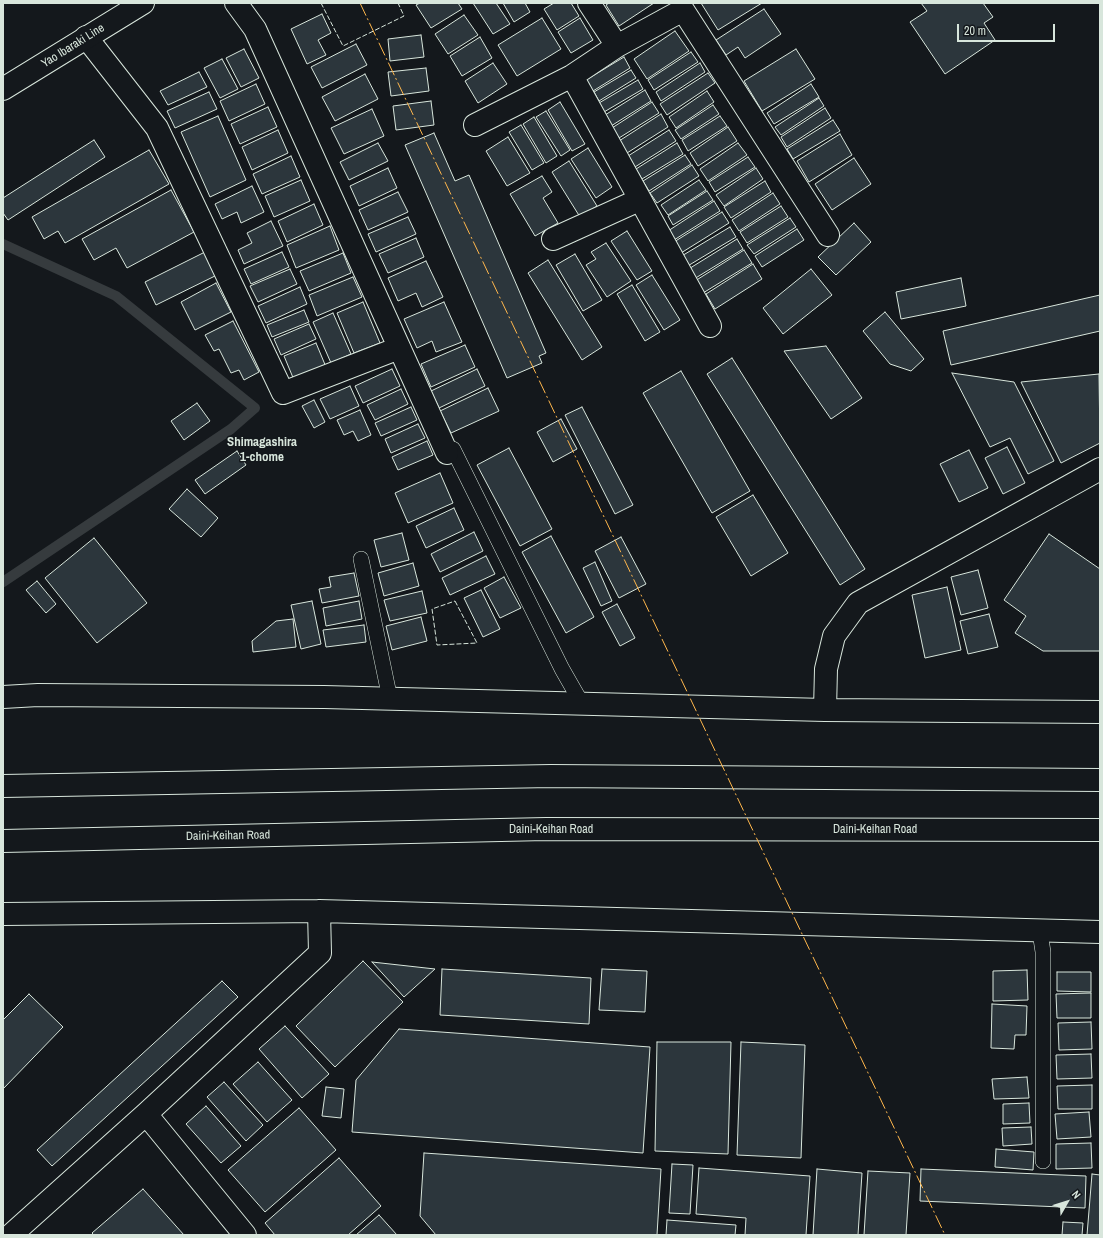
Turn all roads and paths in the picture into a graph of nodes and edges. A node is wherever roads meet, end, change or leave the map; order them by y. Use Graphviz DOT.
graph roads {
  1 [pos="143,3"];
  2 [pos="236,3"];
  3 [pos="589,3"];
  4 [pos="86,37"];
  5 [pos="617,46"];
  6 [pos="572,76"];
  7 [pos="3,89"];
  8 [pos="475,125"];
  9 [pos="640,200"];
  10 [pos="828,235"];
  11 [pos="553,239"];
  12 [pos="710,326"];
  13 [pos="399,348"];
  14 [pos="450,451"];
  15 [pos="1100,469"];
  16 [pos="361,559"];
  17 [pos="3,697"];
  18 [pos="390,699"];
  19 [pos="582,704"];
  20 [pos="825,710"];
  21 [pos="1100,712"];
  22 [pos="1100,780"];
  23 [pos="3,786"];
  24 [pos="1100,830"];
  25 [pos="3,841"];
  26 [pos="319,911"];
  27 [pos="3,914"];
  28 [pos="1040,932"];
  29 [pos="1100,932"];
  30 [pos="146,1114"];
  31 [pos="1043,1161"];
  32 [pos="11,1235"];
  33 [pos="245,1235"];
  1 -- 4 [label="main road, Yao Ibaraki Line"];
  2 -- 13 [label="main road"];
  3 -- 5 [label="main road"];
  4 -- 7 [label="main road, Yao Ibaraki Line"];
  4 -- 13 [label="main road"];
  5 -- 6 [label="main road"];
  5 -- 10 [label="main road"];
  6 -- 8 [label="main road"];
  6 -- 9 [label="main road"];
  9 -- 11 [label="main road"];
  9 -- 12 [label="main road"];
  13 -- 14 [label="main road"];
  14 -- 19 [label="lane"];
  15 -- 20 [label="main road"];
  16 -- 18 [label="lane"];
  17 -- 18 [label="main road"];
  18 -- 19 [label="main road"];
  19 -- 20 [label="main road"];
  20 -- 21 [label="main road"];
  22 -- 23 [label="main road"];
  24 -- 25 [label="main road, Daini-Keihan Road"];
  26 -- 27 [label="main road"];
  26 -- 28 [label="main road"];
  26 -- 30 [label="main road"];
  28 -- 29 [label="main road"];
  28 -- 31 [label="lane"];
  30 -- 32 [label="main road"];
  30 -- 33 [label="main road"];
}
